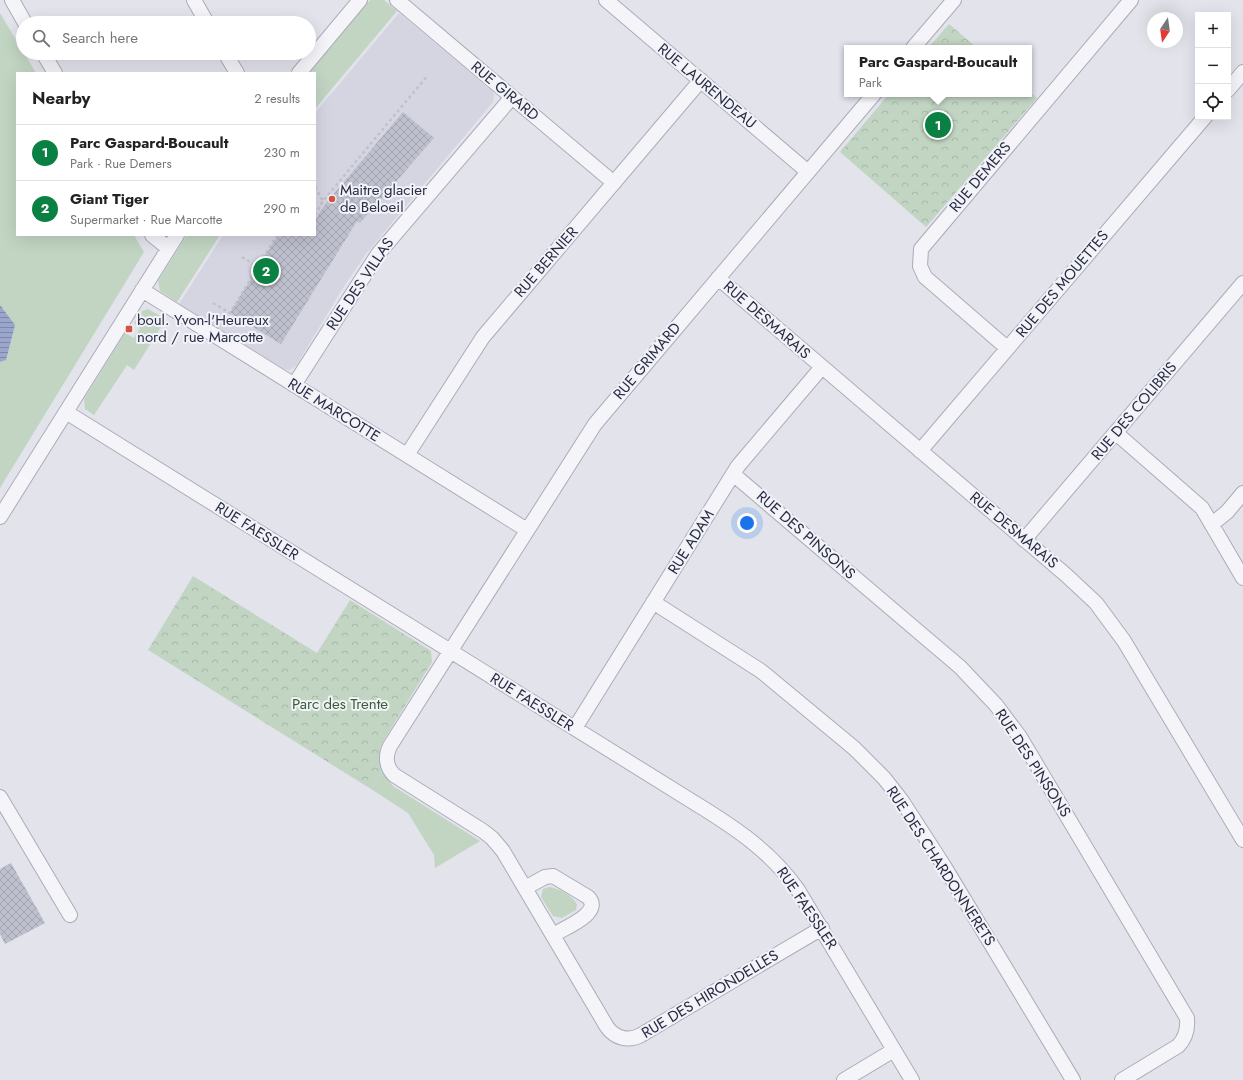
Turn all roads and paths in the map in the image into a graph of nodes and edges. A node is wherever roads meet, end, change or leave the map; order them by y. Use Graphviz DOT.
graph roads {
  1 [pos="12,0"];
  2 [pos="194,0"];
  3 [pos="360,0"];
  4 [pos="397,0"];
  5 [pos="606,0"];
  6 [pos="954,0"];
  7 [pos="1131,0"];
  8 [pos="21,16"];
  9 [pos="203,16"];
  10 [pos="916,45"];
  11 [pos="316,53"];
  12 [pos="47,60"];
  13 [pos="229,60"];
  14 [pos="310,60"];
  15 [pos="54,72"];
  16 [pos="236,72"];
  17 [pos="300,72"];
  18 [pos="1243,72"];
  19 [pos="428,74"];
  20 [pos="701,80"];
  21 [pos="1231,86"];
  22 [pos="512,97"];
  23 [pos="871,97"];
  24 [pos="1202,120"];
  25 [pos="808,172"];
  26 [pos="614,183"];
  27 [pos="316,189"];
  28 [pos="323,201"];
  29 [pos="316,214"];
  30 [pos="153,236"];
  31 [pos="176,236"];
  32 [pos="276,236"];
  33 [pos="168,248"];
  34 [pos="242,258"];
  35 [pos="258,267"];
  36 [pos="718,278"];
  37 [pos="1243,283"];
  38 [pos="142,290"];
  39 [pos="213,303"];
  40 [pos="1007,348"];
  41 [pos="822,367"];
  42 [pos="294,386"];
  43 [pos="66,412"];
  44 [pos="1116,433"];
  45 [pos="920,451"];
  46 [pos="407,455"];
  47 [pos="733,474"];
  48 [pos="1243,492"];
  49 [pos="0,517"];
  50 [pos="1212,524"];
  51 [pos="527,530"];
  52 [pos="1024,540"];
  53 [pos="1243,578"];
  54 [pos="653,602"];
  55 [pos="450,652"];
  56 [pos="575,728"];
  57 [pos="0,797"];
  58 [pos="1243,840"];
  59 [pos="526,888"];
  60 [pos="70,915"];
  61 [pos="822,928"];
  62 [pos="553,935"];
  63 [pos="894,1050"];
  64 [pos="844,1080"];
  65 [pos="912,1080"];
  66 [pos="1073,1080"];
  67 [pos="1122,1080"];
  1 -- 8 [label="street"];
  2 -- 9 [label="street"];
  3 -- 11 [label="street"];
  4 -- 22 [label="street, RUE GIRARD"];
  5 -- 20 [label="street, RUE LAURENDEAU"];
  6 -- 10 [label="street"];
  7 -- 40 [label="street, RUE DEMERS"];
  12 -- 15 [label="street"];
  13 -- 16 [label="street"];
  14 -- 17 [label="street"];
  18 -- 21 [label="street"];
  19 -- 28 [label="path"];
  20 -- 25 [label="street, RUE LAURENDEAU"];
  20 -- 26 [label="street, RUE BERNIER"];
  22 -- 26 [label="street, RUE GIRARD"];
  22 -- 42 [label="street, RUE DES VILLAS"];
  23 -- 25 [label="street, RUE GRIMARD"];
  24 -- 40 [label="street, RUE DES MOUETTES"];
  25 -- 36 [label="street, RUE GRIMARD"];
  26 -- 46 [label="street, RUE BERNIER"];
  27 -- 28 [label="path"];
  28 -- 29 [label="path"];
  30 -- 33 [label="street"];
  31 -- 33 [label="street"];
  32 -- 35 [label="path"];
  33 -- 38 [label="street"];
  34 -- 35 [label="path"];
  35 -- 39 [label="path"];
  36 -- 41 [label="street, RUE DESMARAIS"];
  36 -- 51 [label="street, RUE GRIMARD"];
  37 -- 44 [label="street, RUE DES COLIBRIS"];
  38 -- 42 [label="street, RUE MARCOTTE"];
  38 -- 43 [label="street"];
  40 -- 45 [label="street, RUE DES MOUETTES"];
  41 -- 45 [label="street, RUE DESMARAIS"];
  41 -- 47 [label="street, RUE ADAM"];
  42 -- 46 [label="street, RUE MARCOTTE"];
  43 -- 49 [label="street"];
  43 -- 55 [label="street, RUE FAESSLER"];
  44 -- 50 [label="street"];
  44 -- 52 [label="street, RUE DES COLIBRIS"];
  45 -- 52 [label="street, RUE DESMARAIS"];
  46 -- 51 [label="street, RUE MARCOTTE"];
  47 -- 54 [label="street, RUE ADAM"];
  47 -- 67 [label="street, RUE DES PINSONS"];
  48 -- 50 [label="street"];
  50 -- 53 [label="street"];
  51 -- 55 [label="street, RUE GRIMARD"];
  52 -- 58 [label="street, RUE DESMARAIS"];
  54 -- 56 [label="street, RUE ADAM"];
  54 -- 66 [label="street, RUE DES CHARDONNERETS"];
  55 -- 56 [label="street, RUE FAESSLER"];
  55 -- 59 [label="street, RUE DES HIRONDELLES"];
  56 -- 61 [label="street, RUE FAESSLER"];
  57 -- 60 [label="street"];
  59 -- 62 [label="street, RUE DES HIRONDELLES"];
  59 -- 62 [label="street"];
  61 -- 62 [label="street, RUE DES HIRONDELLES"];
  61 -- 63 [label="street, RUE FAESSLER"];
  63 -- 64 [label="street"];
  63 -- 65 [label="street, RUE FAESSLER"];
}
